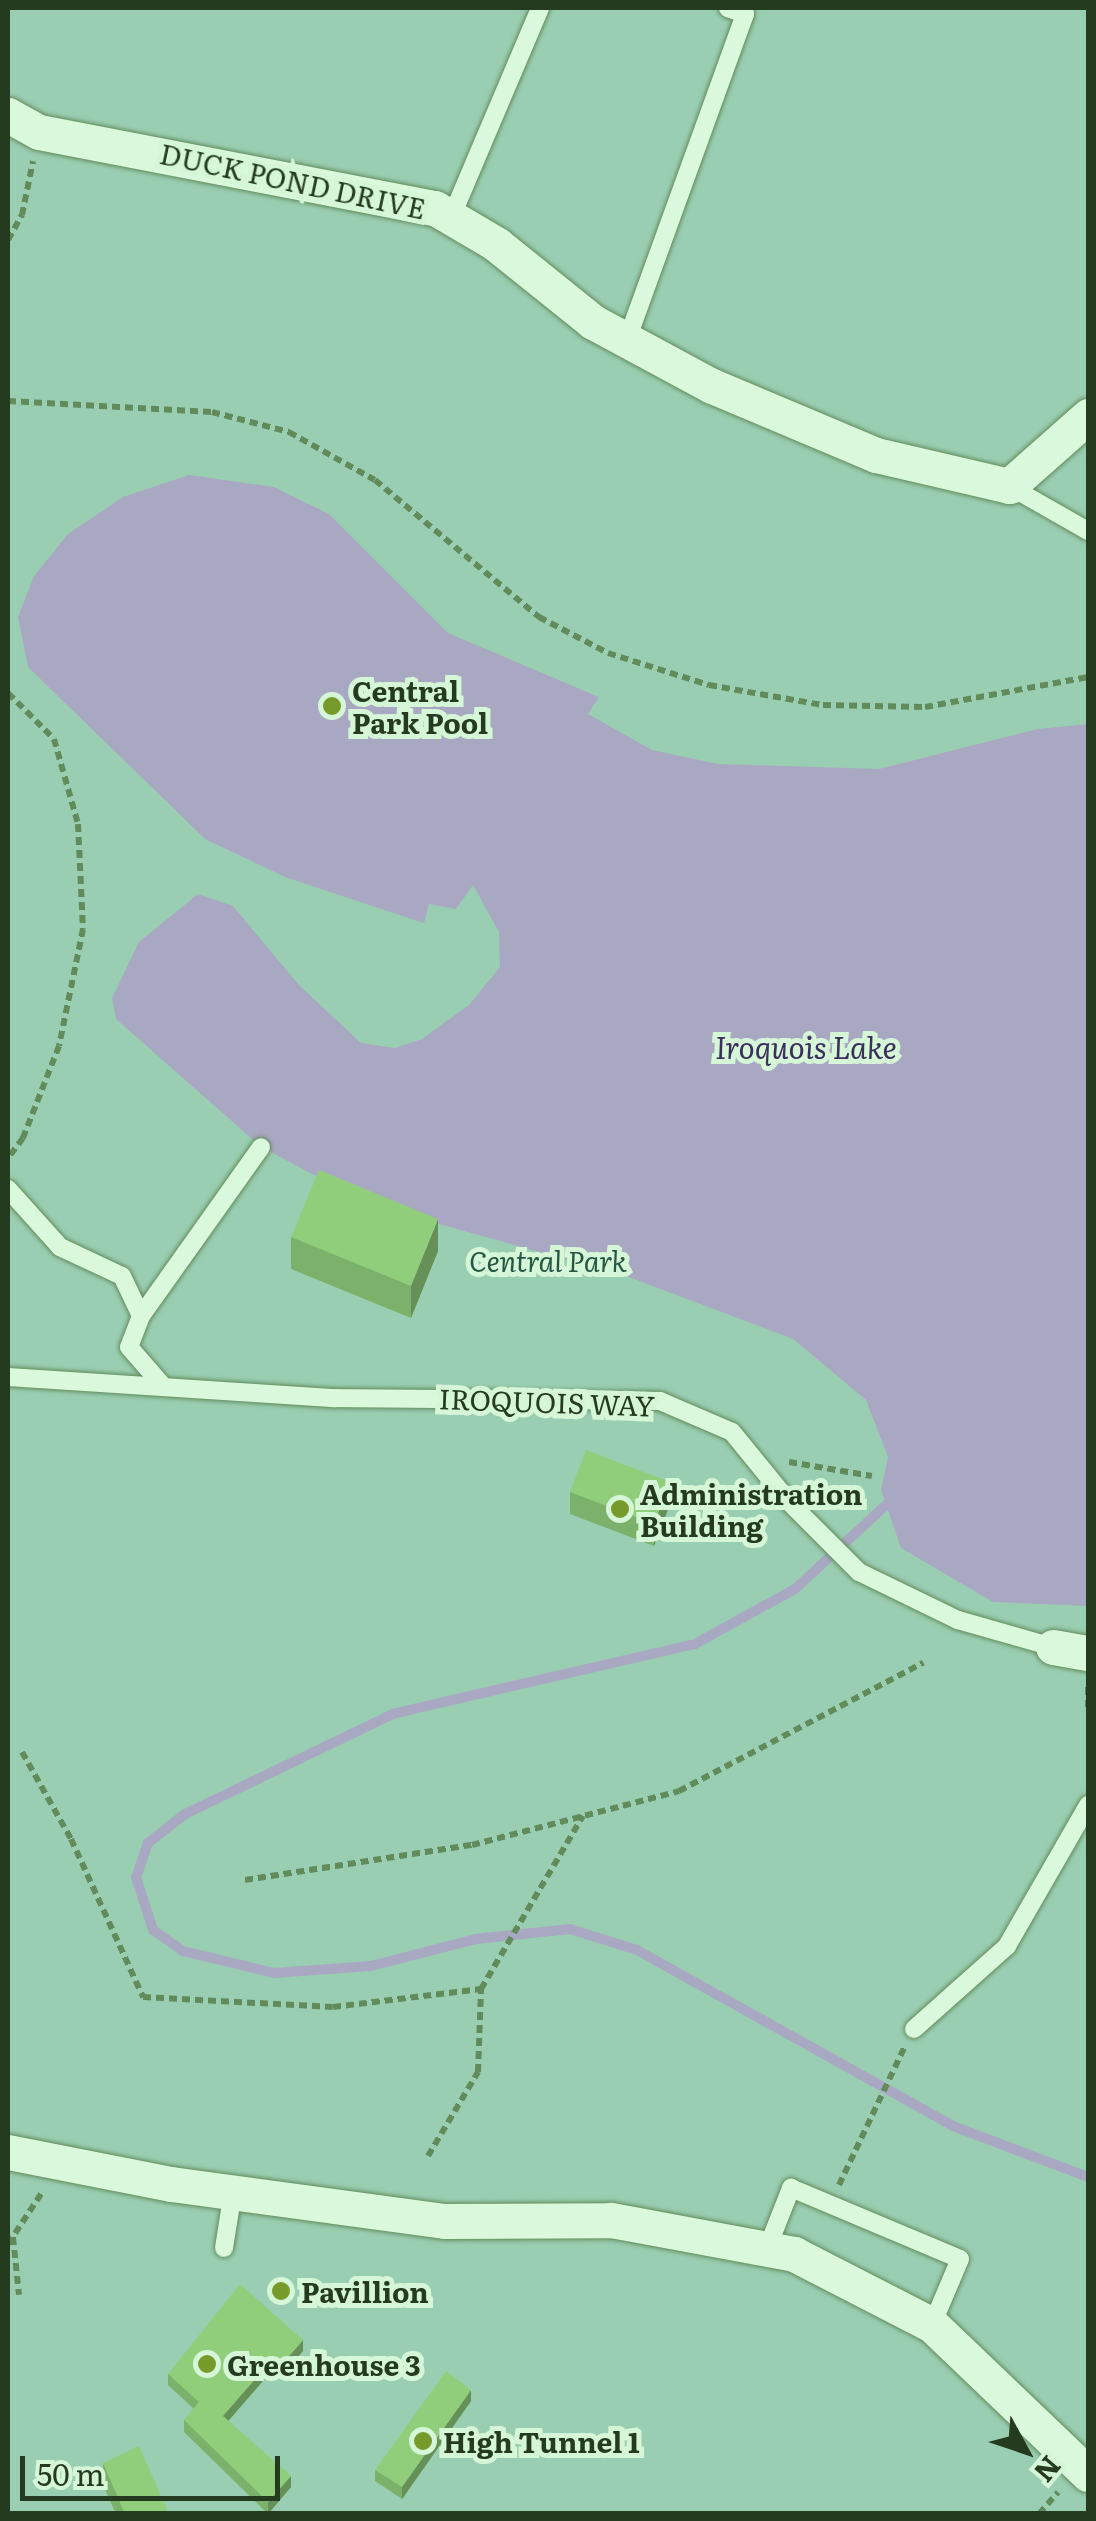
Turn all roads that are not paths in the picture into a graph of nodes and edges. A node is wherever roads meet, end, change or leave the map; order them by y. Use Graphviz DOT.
graph roads {
  1 [pos="540,8"];
  2 [pos="728,8"];
  3 [pos="8,116"];
  4 [pos="452,218"];
  5 [pos="627,340"];
  6 [pos="1088,416"];
  7 [pos="1010,486"];
  8 [pos="1088,531"];
  9 [pos="261,1147"];
  10 [pos="8,1189"];
  11 [pos="141,1316"];
  12 [pos="8,1377"];
  13 [pos="163,1386"];
  14 [pos="1052,1648"];
  15 [pos="1088,1653"];
  16 [pos="1088,1805"];
  17 [pos="914,2029"];
  18 [pos="8,2152"];
  19 [pos="233,2191"];
  20 [pos="224,2248"];
  21 [pos="767,2249"];
  22 [pos="932,2324"];
  23 [pos="1075,2481"];
  1 -- 4 [label="lane"];
  2 -- 5 [label="lane"];
  3 -- 4 [label="street, DUCK POND DRIVE"];
  4 -- 5 [label="street, DUCK POND DRIVE"];
  5 -- 7 [label="street, DUCK POND DRIVE"];
  6 -- 7 [label="street"];
  7 -- 8 [label="lane"];
  9 -- 11 [label="lane"];
  10 -- 11 [label="lane"];
  11 -- 13 [label="lane"];
  12 -- 13 [label="lane, IROQUOIS WAY"];
  13 -- 14 [label="lane, IROQUOIS WAY"];
  14 -- 15 [label="street, IROQUOIS WAY"];
  16 -- 17 [label="lane"];
  18 -- 19 [label="street"];
  19 -- 20 [label="lane"];
  19 -- 21 [label="street"];
  21 -- 22 [label="street"];
  21 -- 22 [label="lane"];
  22 -- 23 [label="street"];
}
